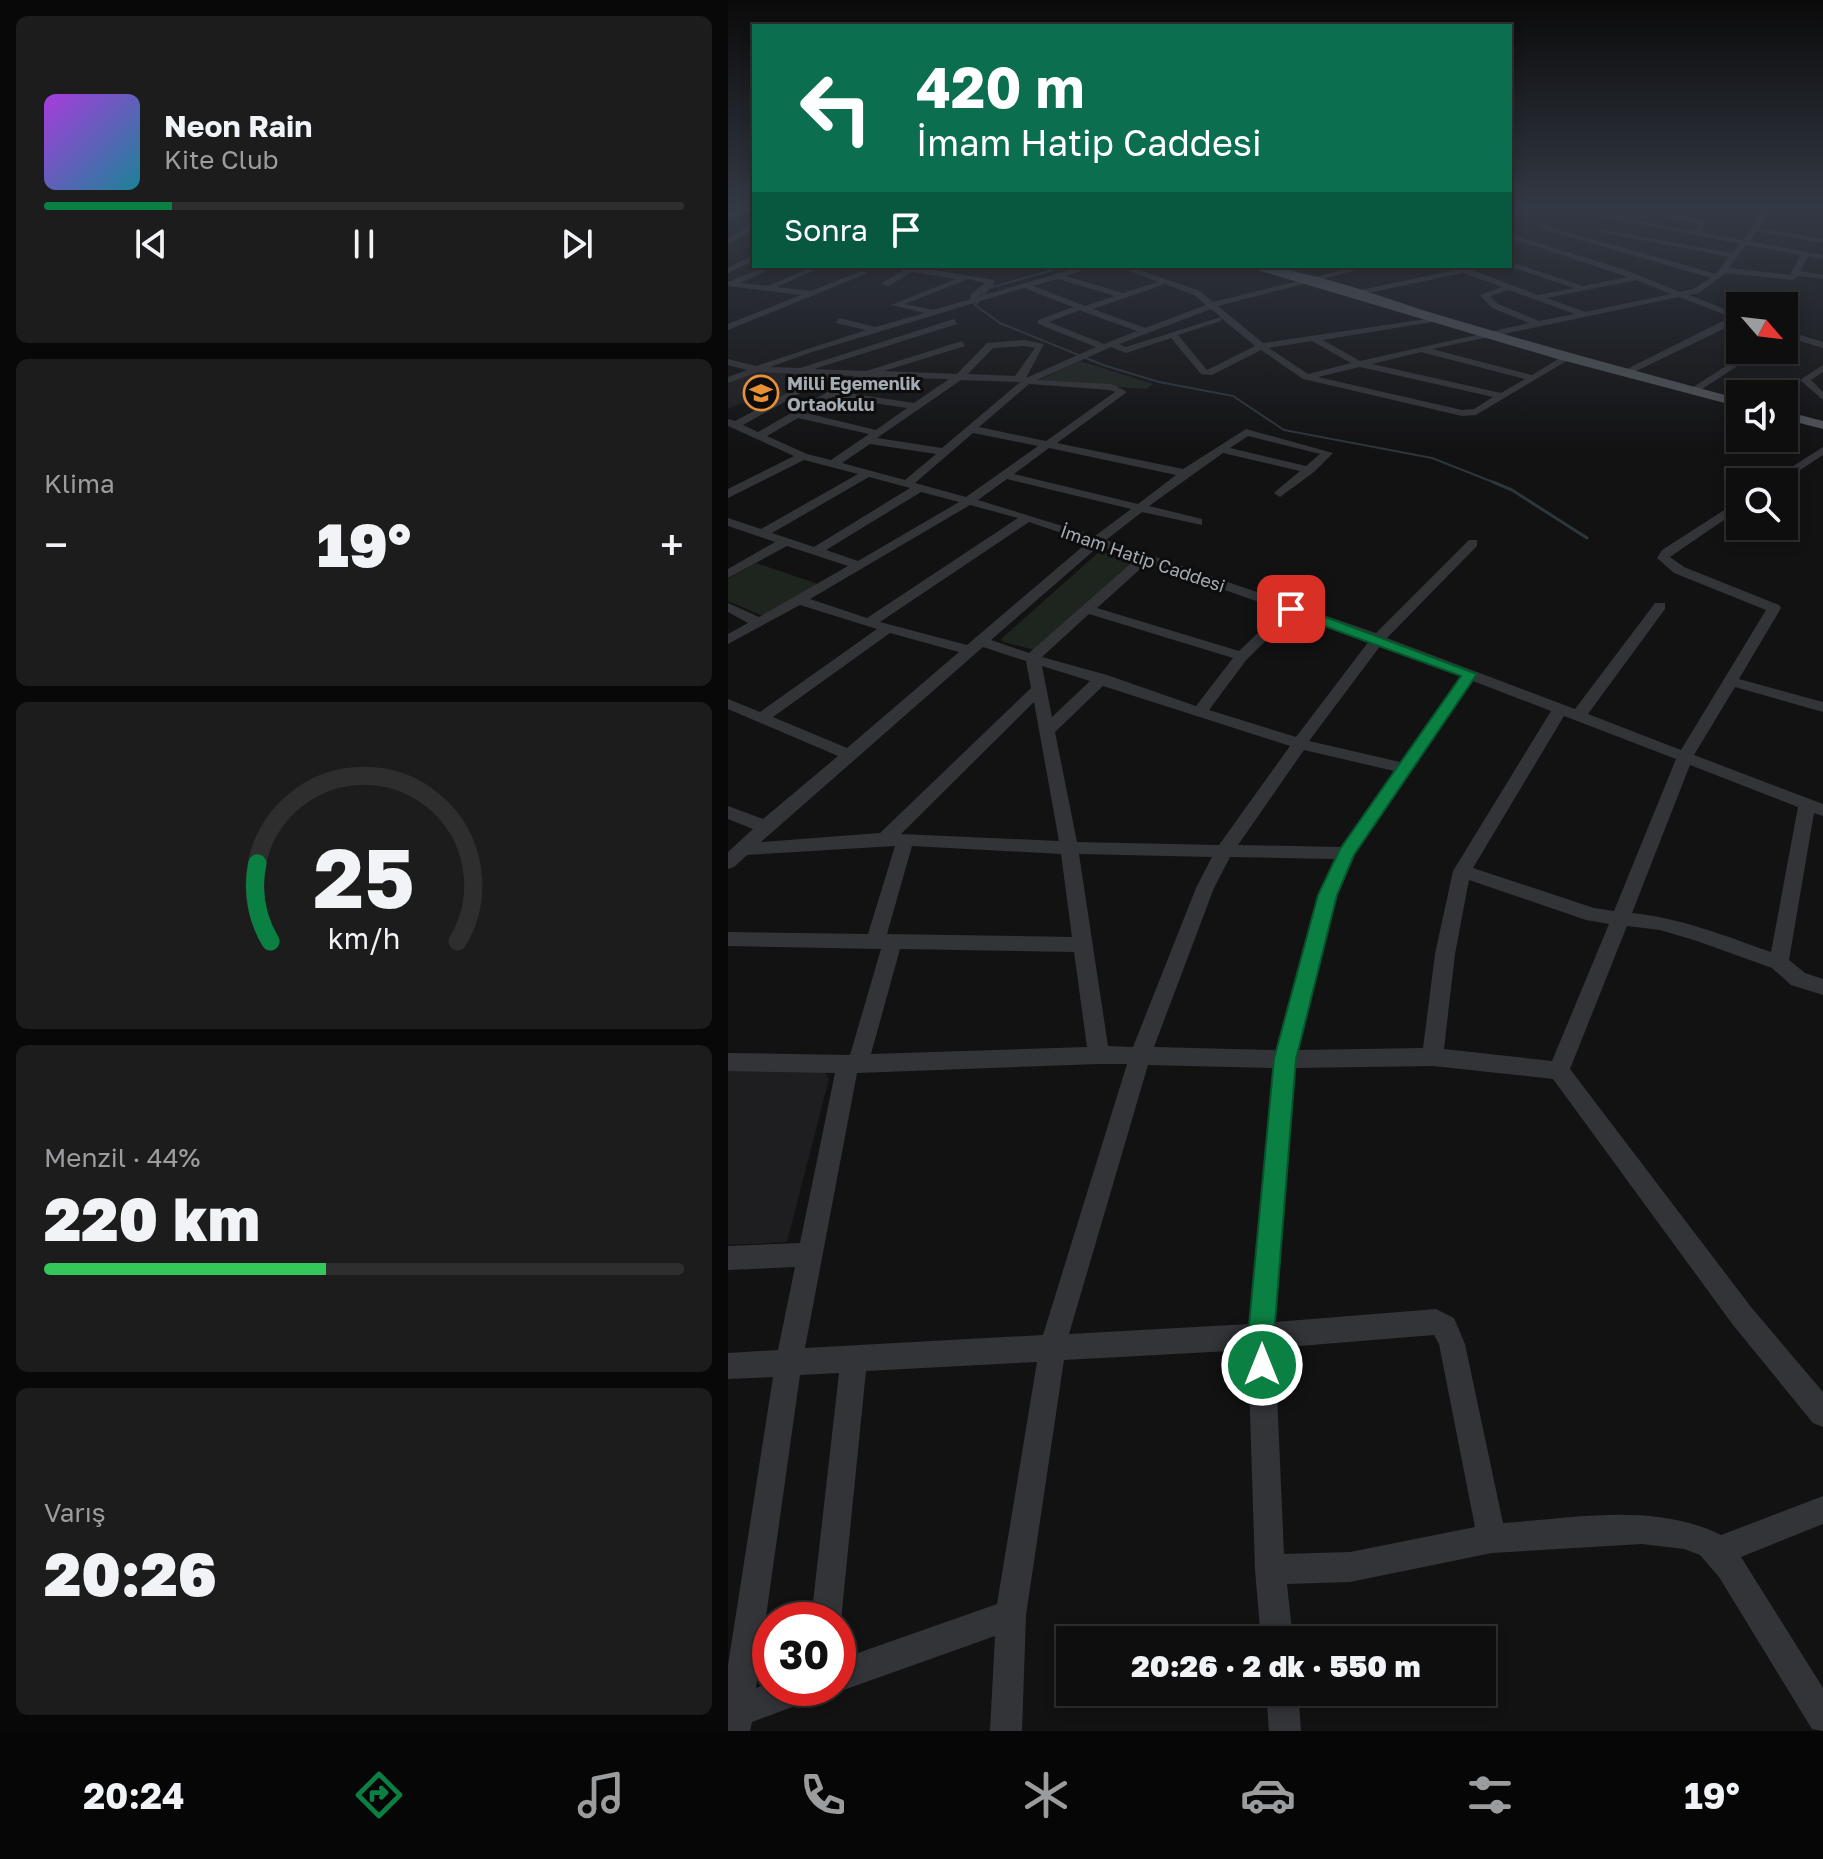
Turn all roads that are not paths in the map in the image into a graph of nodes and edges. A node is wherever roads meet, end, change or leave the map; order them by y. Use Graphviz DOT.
graph roads {
  1 [pos="773,289"];
  2 [pos="827,289"];
  3 [pos="934,289"];
  4 [pos="984,289"];
  5 [pos="1012,289"];
  6 [pos="1028,289"];
  7 [pos="1100,289"];
  8 [pos="1145,289"];
  9 [pos="1182,289"];
  10 [pos="1184,289"];
  11 [pos="1276,289"];
  12 [pos="1338,289"];
  13 [pos="1375,289"];
  14 [pos="1504,289"];
  15 [pos="1515,289"];
  16 [pos="1578,289"];
  17 [pos="1667,289"];
  18 [pos="1699,289"];
  19 [pos="1197,293"];
  20 [pos="815,294"];
  21 [pos="1354,294"];
  22 [pos="1683,295"];
  23 [pos="1123,296"];
  24 [pos="1538,297"];
  25 [pos="967,300"];
  26 [pos="1213,305"];
  27 [pos="1082,308"];
  28 [pos="932,312"];
  29 [pos="1726,313"];
  30 [pos="1589,316"];
  31 [pos="1218,319"];
  32 [pos="1440,320"];
  33 [pos="839,321"];
  34 [pos="954,322"];
  35 [pos="1726,324"];
  36 [pos="1540,325"];
  37 [pos="728,327"];
  38 [pos="874,330"];
  39 [pos="1142,330"];
  40 [pos="1487,334"];
  41 [pos="1173,335"];
  42 [pos="1798,337"];
  43 [pos="1315,339"];
  44 [pos="897,340"];
  45 [pos="962,344"];
  46 [pos="1106,344"];
  47 [pos="1823,345"];
  48 [pos="1261,346"];
  49 [pos="1420,349"];
  50 [pos="930,354"];
  51 [pos="1568,357"];
  52 [pos="728,362"];
  53 [pos="1357,363"];
  54 [pos="1735,364"];
  55 [pos="1823,368"];
  56 [pos="753,369"];
  57 [pos="799,372"];
  58 [pos="830,373"];
  59 [pos="1209,373"];
  60 [pos="1626,373"];
  61 [pos="866,374"];
  62 [pos="958,377"];
  63 [pos="1306,377"];
  64 [pos="1534,378"];
  65 [pos="728,380"];
  66 [pos="1023,380"];
  67 [pos="1196,386"];
  68 [pos="1692,391"];
  69 [pos="831,394"];
  70 [pos="1501,396"];
  71 [pos="1823,397"];
  72 [pos="1726,400"];
  73 [pos="913,406"];
  74 [pos="796,414"];
  75 [pos="1798,418"];
  76 [pos="1823,422"];
  77 [pos="731,423"];
  78 [pos="971,429"];
  79 [pos="877,433"];
  80 [pos="757,437"];
  81 [pos="867,440"];
  82 [pos="1050,444"];
  83 [pos="1221,449"];
  84 [pos="1823,450"];
  85 [pos="946,452"];
  86 [pos="803,456"];
  87 [pos="833,464"];
  88 [pos="1795,468"];
  89 [pos="1310,470"];
  90 [pos="1185,473"];
  91 [pos="867,474"];
  92 [pos="1006,475"];
  93 [pos="914,485"];
  94 [pos="1280,493"];
  95 [pos="728,494"];
  96 [pos="971,501"];
  97 [pos="1140,507"];
  98 [pos="1726,513"];
  99 [pos="1028,517"];
  100 [pos="728,522"];
  101 [pos="1198,522"];
  102 [pos="762,533"];
  103 [pos="786,541"];
  104 [pos="1096,542"];
  105 [pos="1473,543"];
  106 [pos="816,551"];
  107 [pos="1143,559"];
  108 [pos="860,566"];
  109 [pos="728,574"];
  110 [pos="799,600"];
  111 [pos="1660,606"];
  112 [pos="728,607"];
  113 [pos="1087,609"];
  114 [pos="1291,609"];
  115 [pos="760,623"];
  116 [pos="869,623"];
  117 [pos="888,628"];
  118 [pos="1378,639"];
  119 [pos="728,640"];
  120 [pos="977,647"];
  121 [pos="1242,656"];
  122 [pos="1033,657"];
  123 [pos="1470,674"];
  124 [pos="1102,678"];
  125 [pos="1731,681"];
  126 [pos="1039,689"];
  127 [pos="728,704"];
  128 [pos="1823,707"];
  129 [pos="1200,711"];
  130 [pos="1570,712"];
  131 [pos="761,718"];
  132 [pos="1047,731"];
  133 [pos="1300,744"];
  134 [pos="851,755"];
  135 [pos="1685,757"];
  136 [pos="1402,768"];
  137 [pos="1815,807"];
  138 [pos="728,812"];
  139 [pos="765,827"];
  140 [pos="885,839"];
  141 [pos="905,840"];
  142 [pos="1069,848"];
  143 [pos="742,849"];
  144 [pos="1224,851"];
  145 [pos="1346,853"];
  146 [pos="728,863"];
  147 [pos="1462,871"];
  148 [pos="1622,920"];
  149 [pos="728,939"];
  150 [pos="883,942"];
  151 [pos="1083,945"];
  152 [pos="1779,963"];
  153 [pos="1823,987"];
  154 [pos="1099,1055"];
  155 [pos="1140,1057"];
  156 [pos="1433,1057"];
  157 [pos="1285,1059"];
  158 [pos="728,1062"];
  159 [pos="853,1064"];
  160 [pos="1559,1071"];
  161 [pos="810,1254"];
  162 [pos="728,1258"];
  163 [pos="1261,1336"];
  164 [pos="1053,1345"];
  165 [pos="854,1357"];
  166 [pos="789,1361"];
  167 [pos="728,1366"];
  168 [pos="1823,1413"];
  169 [pos="1823,1510"];
  170 [pos="1492,1538"];
  171 [pos="1716,1552"];
  172 [pos="1270,1570"];
  173 [pos="828,1602"];
  174 [pos="1011,1615"];
  175 [pos="1276,1626"];
  176 [pos="856,1670"];
  177 [pos="761,1706"];
  178 [pos="1283,1706"];
  179 [pos="733,1718"];
  180 [pos="1823,1718"];
  181 [pos="1006,1731"];
  182 [pos="1285,1731"];
  1 -- 20 [label="street"];
  2 -- 20 [label="street"];
  3 -- 28 [label="street"];
  4 -- 25 [label="street"];
  5 -- 25 [label="street"];
  6 -- 27 [label="street"];
  7 -- 23 [label="street"];
  8 -- 23 [label="street"];
  9 -- 19 [label="street"];
  10 -- 19 [label="street"];
  11 -- 26 [label="street"];
  12 -- 21 [label="main road"];
  13 -- 21 [label="street"];
  14 -- 36 [label="street"];
  15 -- 24 [label="street"];
  16 -- 24 [label="street"];
  17 -- 22 [label="street"];
  18 -- 22 [label="street"];
  19 -- 26 [label="street"];
  20 -- 37 [label="street"];
  21 -- 32 [label="main road"];
  22 -- 29 [label="street"];
  22 -- 30 [label="street"];
  23 -- 27 [label="street"];
  24 -- 30 [label="street"];
  25 -- 28 [label="street"];
  26 -- 39 [label="street"];
  26 -- 48 [label="street"];
  27 -- 39 [label="street"];
  27 -- 46 [label="street"];
  28 -- 38 [label="street"];
  30 -- 36 [label="street"];
  31 -- 41 [label="street"];
  32 -- 40 [label="main road"];
  32 -- 43 [label="street"];
  33 -- 38 [label="street"];
  34 -- 44 [label="street"];
  35 -- 60 [label="street"];
  36 -- 40 [label="street"];
  38 -- 44 [label="street"];
  38 -- 56 [label="street"];
  39 -- 46 [label="street"];
  40 -- 49 [label="street"];
  40 -- 51 [label="main road"];
  41 -- 46 [label="street"];
  41 -- 59 [label="street"];
  42 -- 47 [label="street"];
  43 -- 48 [label="street"];
  43 -- 53 [label="street"];
  44 -- 50 [label="street"];
  44 -- 57 [label="street"];
  45 -- 50 [label="street"];
  46 -- 66 [label="street"];
  48 -- 59 [label="street"];
  48 -- 63 [label="street"];
  49 -- 53 [label="street"];
  49 -- 64 [label="street"];
  50 -- 61 [label="street"];
  51 -- 60 [label="main road"];
  51 -- 64 [label="street"];
  52 -- 56 [label="street"];
  53 -- 63 [label="street"];
  53 -- 70 [label="street"];
  54 -- 68 [label="street"];
  55 -- 71 [label="street"];
  56 -- 57 [label="street"];
  56 -- 65 [label="street"];
  57 -- 58 [label="street"];
  58 -- 61 [label="street"];
  58 -- 77 [label="street"];
  59 -- 67 [label="street"];
  60 -- 68 [label="main road"];
  61 -- 62 [label="street"];
  61 -- 69 [label="street"];
  62 -- 66 [label="street"];
  62 -- 66 [label="street"];
  62 -- 73 [label="street"];
  63 -- 70 [label="street"];
  64 -- 70 [label="street"];
  66 -- 78 [label="street"];
  66 -- 82 [label="street"];
  68 -- 72 [label="main road"];
  69 -- 73 [label="street"];
  69 -- 74 [label="street"];
  73 -- 79 [label="street"];
  74 -- 79 [label="street"];
  74 -- 80 [label="street"];
  75 -- 76 [label="main road"];
  77 -- 80 [label="street, İmam Hatip Caddesi"];
  78 -- 82 [label="street"];
  78 -- 85 [label="street"];
  79 -- 81 [label="street"];
  80 -- 86 [label="street, İmam Hatip Caddesi"];
  81 -- 85 [label="street"];
  81 -- 87 [label="street"];
  82 -- 90 [label="street"];
  82 -- 92 [label="street"];
  83 -- 89 [label="street"];
  83 -- 89 [label="street"];
  83 -- 90 [label="street"];
  84 -- 88 [label="street"];
  85 -- 93 [label="street"];
  86 -- 87 [label="street, İmam Hatip Caddesi"];
  86 -- 95 [label="street"];
  87 -- 91 [label="street, İmam Hatip Caddesi"];
  89 -- 94 [label="street"];
  90 -- 97 [label="street"];
  91 -- 93 [label="street, İmam Hatip Caddesi"];
  91 -- 102 [label="street"];
  92 -- 96 [label="street"];
  92 -- 97 [label="street"];
  93 -- 96 [label="street, İmam Hatip Caddesi"];
  93 -- 106 [label="street"];
  96 -- 99 [label="street, İmam Hatip Caddesi"];
  96 -- 108 [label="street"];
  97 -- 101 [label="street"];
  97 -- 104 [label="street"];
  98 -- 125 [label="street"];
  99 -- 104 [label="street, İmam Hatip Caddesi"];
  99 -- 116 [label="street"];
  100 -- 102 [label="street"];
  102 -- 103 [label="street"];
  103 -- 106 [label="street"];
  103 -- 109 [label="street"];
  104 -- 107 [label="street, İmam Hatip Caddesi"];
  104 -- 120 [label="street"];
  105 -- 118 [label="street"];
  106 -- 108 [label="street"];
  107 -- 113 [label="street"];
  107 -- 114 [label="street, İmam Hatip Caddesi"];
  108 -- 110 [label="street"];
  110 -- 115 [label="street"];
  110 -- 116 [label="street"];
  111 -- 130 [label="street"];
  112 -- 115 [label="street"];
  113 -- 121 [label="street"];
  113 -- 122 [label="street"];
  114 -- 118 [label="street, İmam Hatip Caddesi"];
  114 -- 121 [label="street"];
  115 -- 119 [label="street"];
  116 -- 117 [label="street"];
  117 -- 120 [label="street"];
  117 -- 131 [label="street"];
  118 -- 123 [label="street, İmam Hatip Caddesi"];
  118 -- 133 [label="street"];
  120 -- 122 [label="street"];
  120 -- 134 [label="street"];
  121 -- 129 [label="street"];
  122 -- 124 [label="street"];
  122 -- 126 [label="street"];
  123 -- 130 [label="street, İmam Hatip Caddesi"];
  123 -- 136 [label="street"];
  124 -- 129 [label="street"];
  124 -- 132 [label="street"];
  125 -- 128 [label="street"];
  125 -- 135 [label="street"];
  126 -- 132 [label="street"];
  126 -- 140 [label="street"];
  127 -- 131 [label="street"];
  129 -- 133 [label="street"];
  130 -- 135 [label="street, İmam Hatip Caddesi"];
  130 -- 147 [label="street"];
  131 -- 134 [label="street"];
  132 -- 142 [label="street"];
  133 -- 136 [label="street"];
  133 -- 144 [label="street"];
  134 -- 139 [label="street"];
  135 -- 137 [label="street, İmam Hatip Caddesi"];
  135 -- 148 [label="street"];
  136 -- 145 [label="street"];
  137 -- 152 [label="street"];
  138 -- 139 [label="street"];
  139 -- 143 [label="street"];
  140 -- 141 [label="street"];
  140 -- 143 [label="street"];
  141 -- 142 [label="street"];
  141 -- 150 [label="street"];
  142 -- 144 [label="street"];
  142 -- 151 [label="street"];
  143 -- 146 [label="street"];
  144 -- 145 [label="street"];
  144 -- 155 [label="street"];
  145 -- 157 [label="street"];
  147 -- 148 [label="street"];
  147 -- 156 [label="street"];
  148 -- 152 [label="street"];
  148 -- 160 [label="street"];
  149 -- 150 [label="street"];
  150 -- 151 [label="street"];
  150 -- 159 [label="street"];
  151 -- 154 [label="street"];
  152 -- 153 [label="street"];
  154 -- 155 [label="street"];
  154 -- 159 [label="street"];
  155 -- 157 [label="street"];
  155 -- 164 [label="street"];
  156 -- 157 [label="street"];
  156 -- 160 [label="street"];
  157 -- 163 [label="street"];
  158 -- 159 [label="street"];
  159 -- 161 [label="street"];
  160 -- 168 [label="street"];
  161 -- 162 [label="street"];
  161 -- 166 [label="street"];
  163 -- 164 [label="street"];
  163 -- 170 [label="street"];
  163 -- 172 [label="street"];
  164 -- 165 [label="street"];
  164 -- 174 [label="street"];
  165 -- 166 [label="street"];
  165 -- 173 [label="street"];
  166 -- 167 [label="street"];
  166 -- 179 [label="street"];
  169 -- 171 [label="street"];
  170 -- 171 [label="street"];
  170 -- 172 [label="street"];
  171 -- 180 [label="street"];
  172 -- 175 [label="street"];
  174 -- 176 [label="street"];
  174 -- 181 [label="street"];
  177 -- 179 [label="street"];
  178 -- 182 [label="street"];
}
